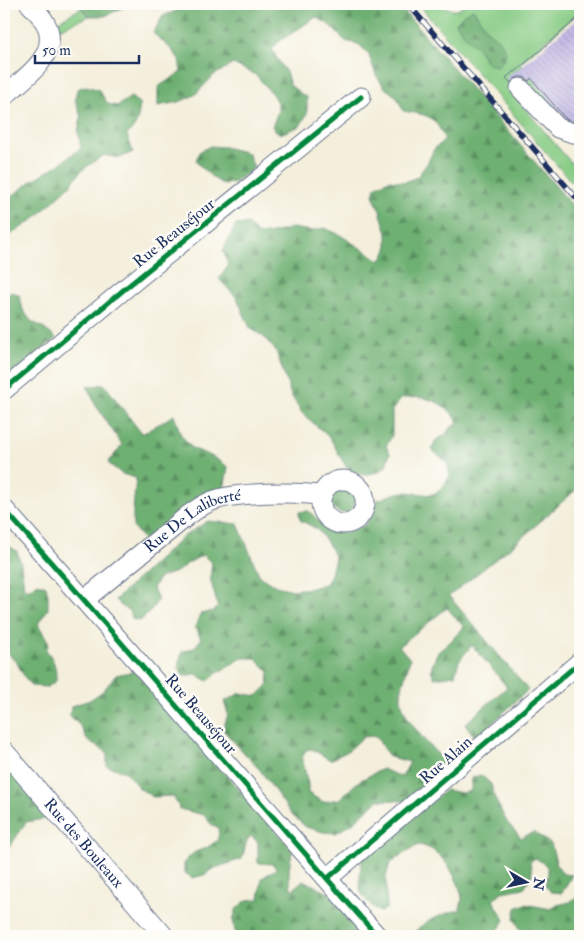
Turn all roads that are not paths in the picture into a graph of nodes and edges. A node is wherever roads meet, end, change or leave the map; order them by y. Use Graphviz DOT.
graph roads {
  1 [pos="30,4"];
  2 [pos="520,88"];
  3 [pos="4,96"];
  4 [pos="361,97"];
  5 [pos="580,133"];
  6 [pos="4,390"];
  7 [pos="322,496"];
  8 [pos="4,509"];
  9 [pos="84,600"];
  10 [pos="580,662"];
  11 [pos="4,751"];
  12 [pos="328,878"];
  13 [pos="164,936"];
  14 [pos="377,936"];
  1 -- 3 [label="street"];
  2 -- 5 [label="street"];
  4 -- 6 [label="street, Rue Beauséjour"];
  7 -- 9 [label="street, Rue De Laliberté"];
  8 -- 9 [label="street, Rue Beauséjour"];
  9 -- 12 [label="street, Rue Beauséjour"];
  10 -- 12 [label="street, Rue Alain"];
  11 -- 13 [label="street, Rue des Bouleaux"];
  12 -- 14 [label="street, Rue Beauséjour"];
}
